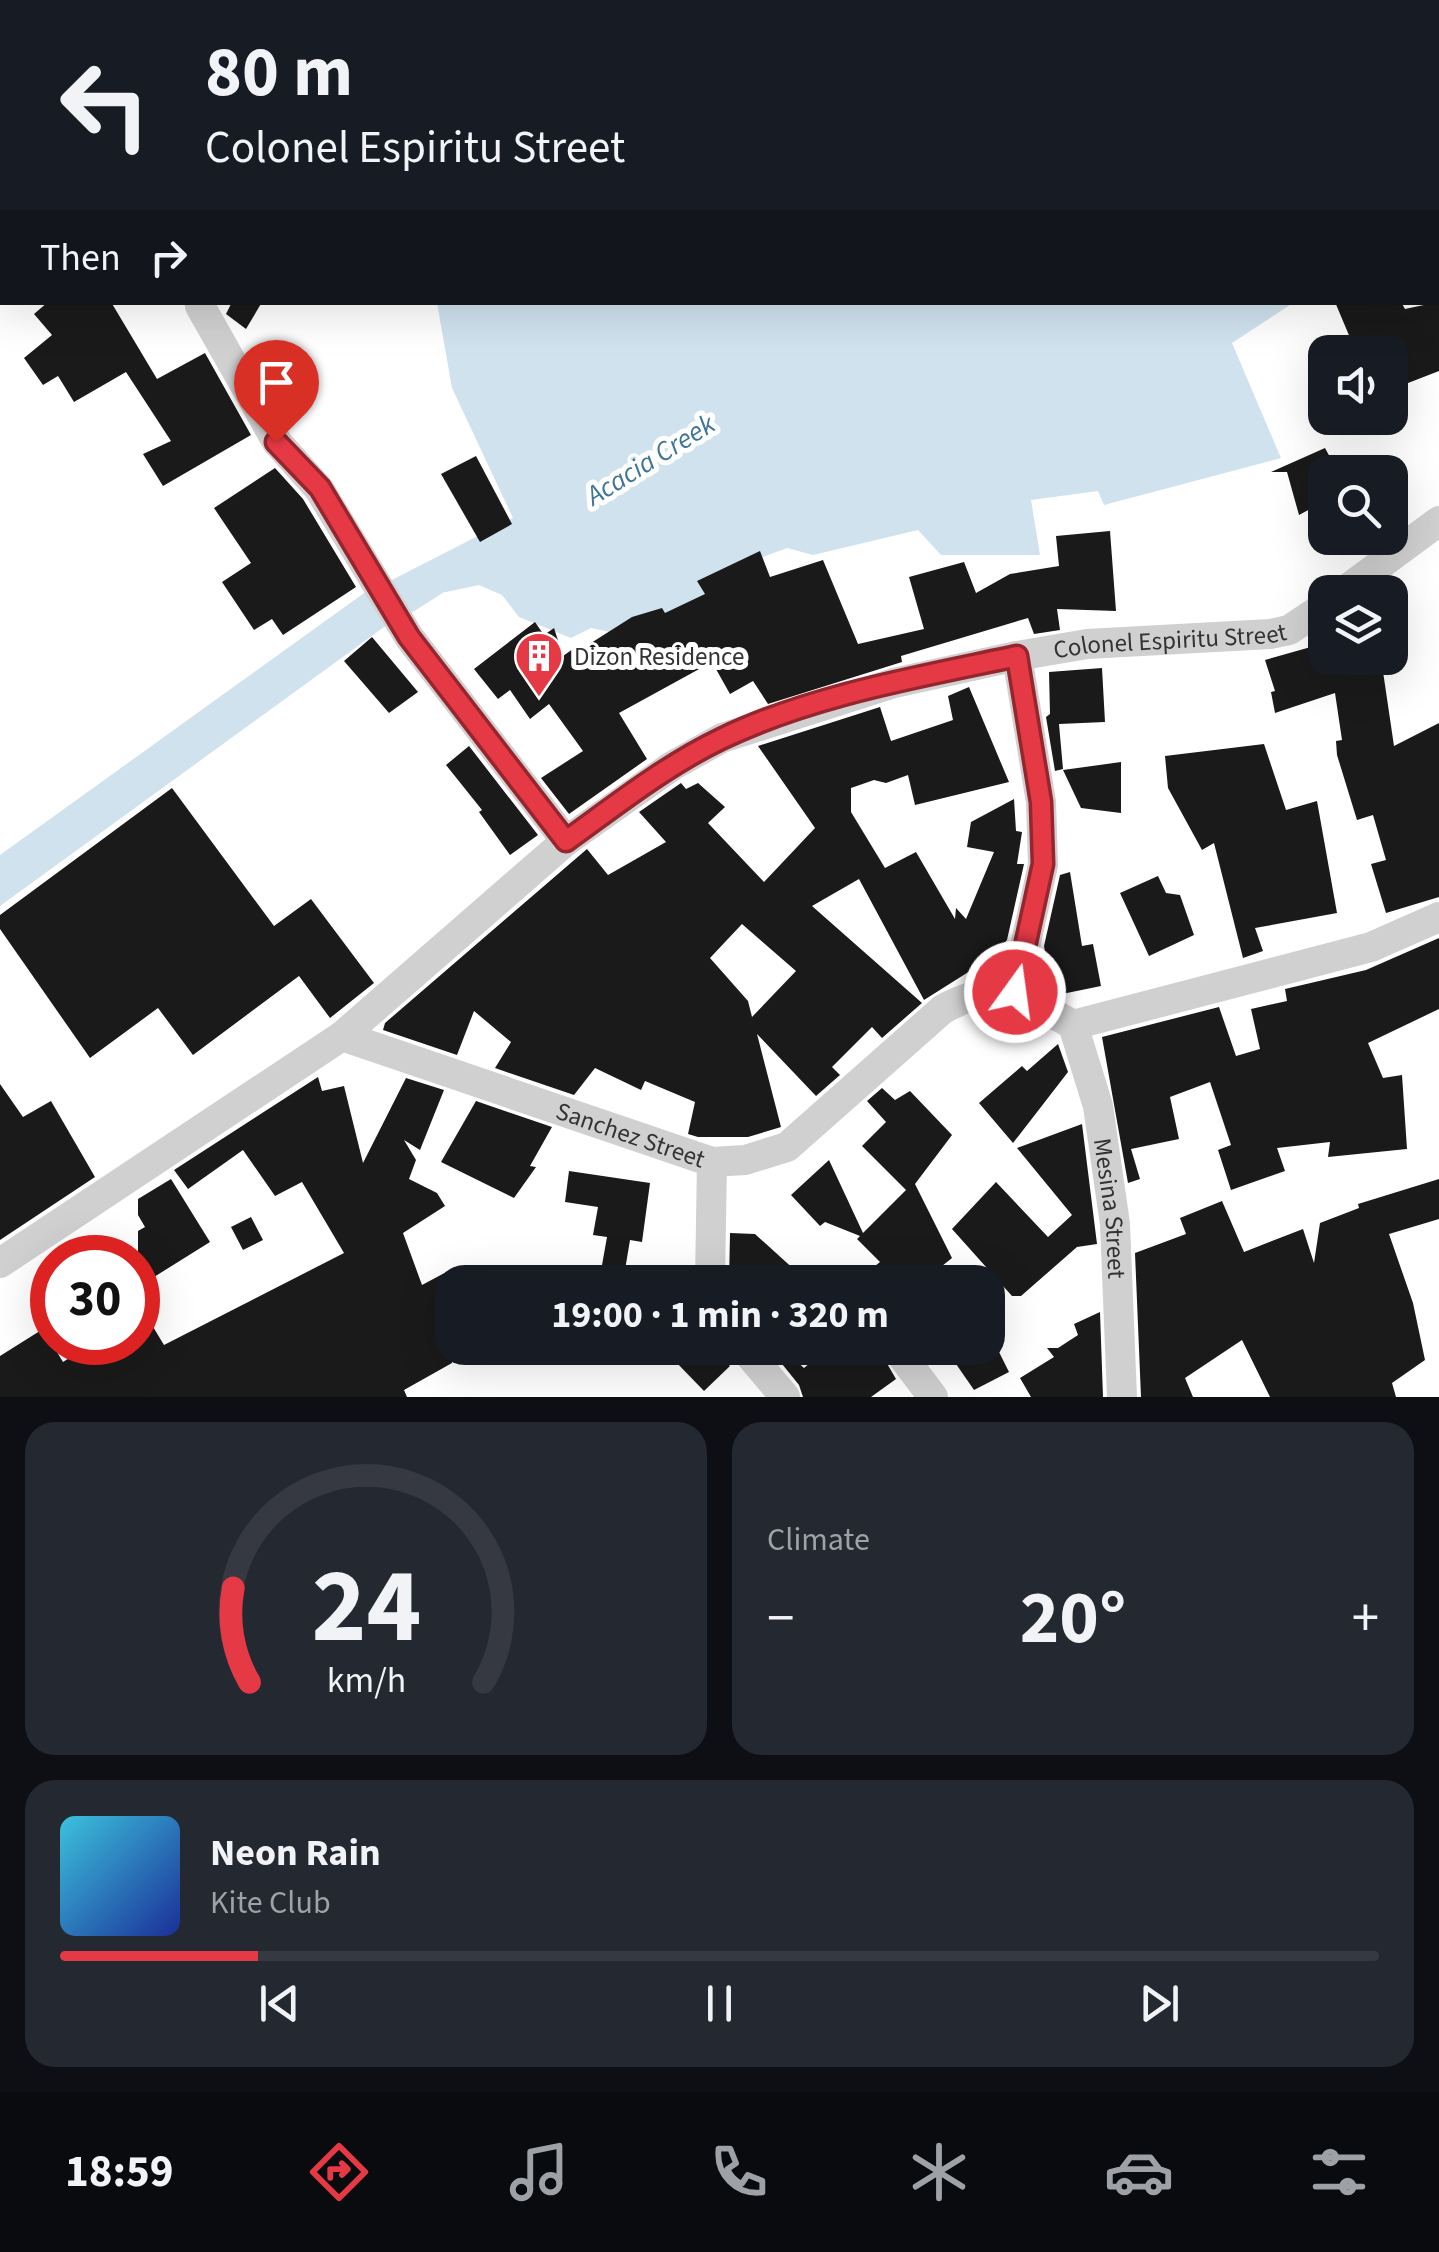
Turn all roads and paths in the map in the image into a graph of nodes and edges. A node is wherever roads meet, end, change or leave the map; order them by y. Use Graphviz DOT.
graph roads {
  1 [pos="200,306"];
  2 [pos="1439,521"];
  3 [pos="1366,575"];
  4 [pos="1308,617"];
  5 [pos="1017,656"];
  6 [pos="566,841"];
  7 [pos="1439,916"];
  8 [pos="1015,992"];
  9 [pos="1073,1025"];
  10 [pos="342,1036"];
  11 [pos="712,1162"];
  12 [pos="0,1264"];
  13 [pos="710,1265"];
  14 [pos="758,1365"];
  15 [pos="909,1365"];
  16 [pos="784,1397"];
  17 [pos="933,1397"];
  18 [pos="1122,1397"];
  1 -- 6 [label="street"];
  2 -- 3 [label="street"];
  4 -- 5 [label="street, Colonel Espiritu Street"];
  5 -- 6 [label="street, Colonel Espiritu Street"];
  5 -- 8 [label="street"];
  6 -- 10 [label="street, Colonel Espiritu Street"];
  7 -- 9 [label="street"];
  8 -- 9 [label="street"];
  8 -- 11 [label="street, Sanchez Street"];
  9 -- 18 [label="street, Mesina Street"];
  10 -- 11 [label="street, Sanchez Street"];
  10 -- 12 [label="street"];
  11 -- 13 [label="street"];
  14 -- 16 [label="street"];
  15 -- 17 [label="street"];
}
